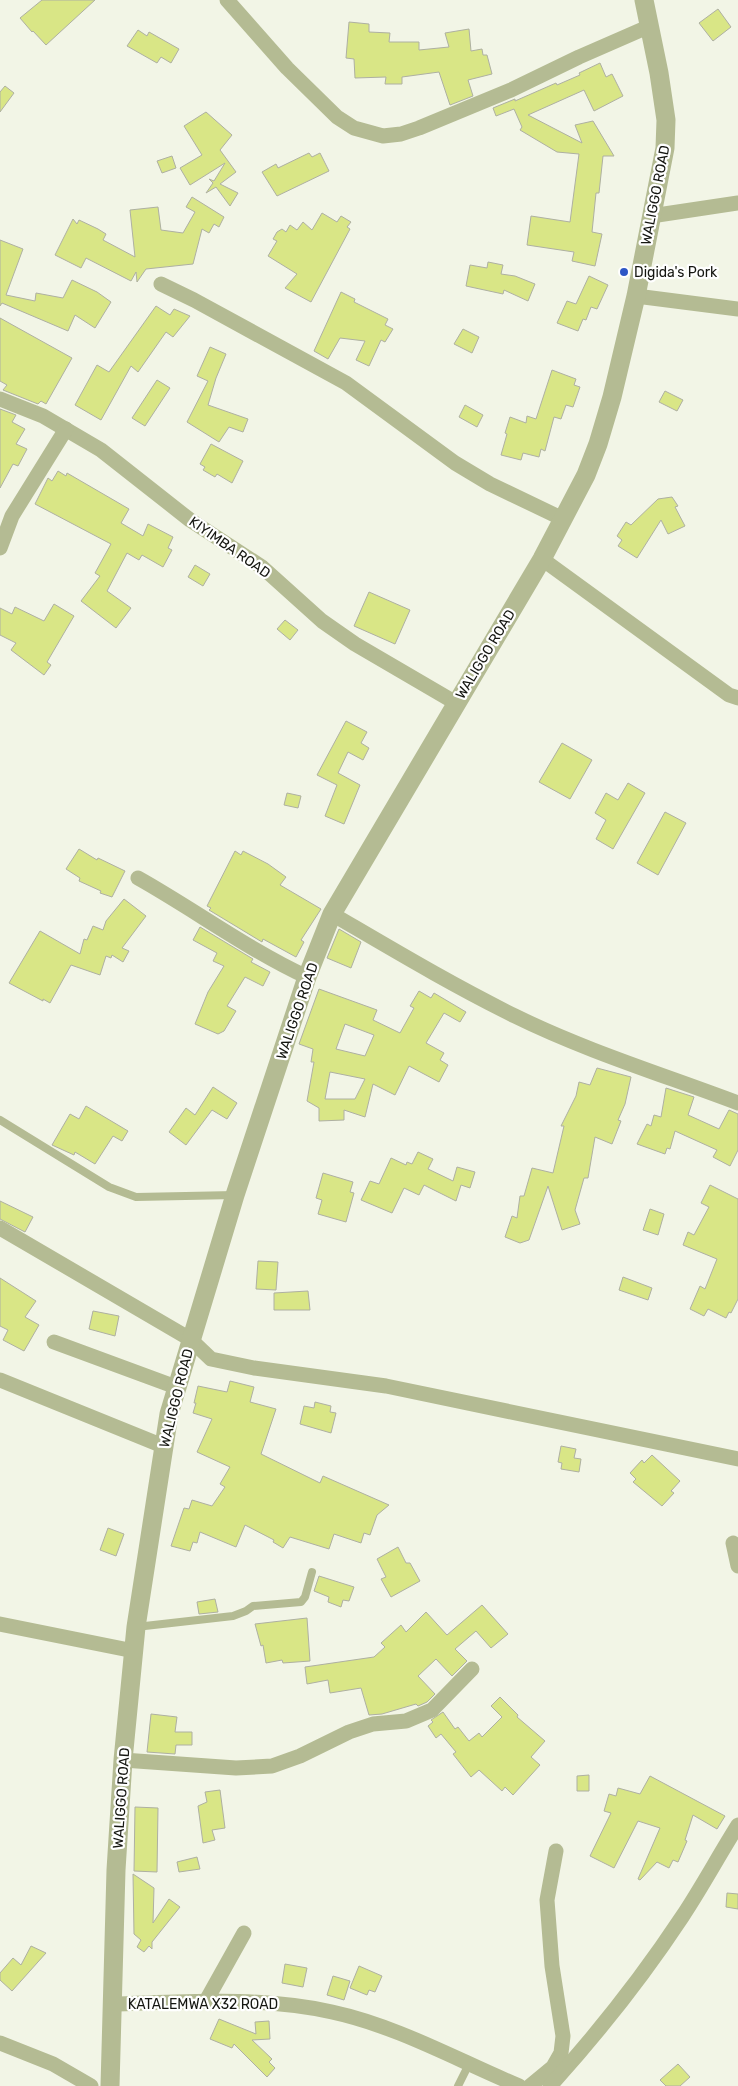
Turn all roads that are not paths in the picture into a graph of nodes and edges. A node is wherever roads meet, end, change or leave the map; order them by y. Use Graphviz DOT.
graph roads {
  1 [pos="226,0"];
  2 [pos="644,0"];
  3 [pos="650,26"];
  4 [pos="738,202"];
  5 [pos="651,216"];
  6 [pos="161,284"];
  7 [pos="636,296"];
  8 [pos="738,309"];
  9 [pos="0,399"];
  10 [pos="66,429"];
  11 [pos="563,519"];
  12 [pos="0,548"];
  13 [pos="542,559"];
  14 [pos="738,698"];
  15 [pos="456,703"];
  16 [pos="138,878"];
  17 [pos="332,914"];
  18 [pos="307,977"];
  19 [pos="738,1103"];
  20 [pos="0,1120"];
  21 [pos="235,1196"];
  22 [pos="0,1228"];
  23 [pos="190,1339"];
  24 [pos="54,1342"];
  25 [pos="0,1380"];
  26 [pos="176,1386"];
  27 [pos="163,1446"];
  28 [pos="738,1459"];
  29 [pos="733,1543"];
  30 [pos="738,1566"];
  31 [pos="312,1572"];
  32 [pos="0,1624"];
  33 [pos="136,1627"];
  34 [pos="134,1651"];
  35 [pos="472,1669"];
  36 [pos="123,1760"];
  37 [pos="738,1825"];
  38 [pos="556,1851"];
  39 [pos="244,1933"];
  40 [pos="206,2001"];
  41 [pos="112,2004"];
  42 [pos="0,2043"];
  43 [pos="470,2064"];
  44 [pos="91,2086"];
  45 [pos="110,2086"];
  46 [pos="458,2086"];
  47 [pos="519,2086"];
  48 [pos="530,2086"];
  49 [pos="550,2086"];
  1 -- 3 [label="street"];
  2 -- 3 [label="street, WALIGGO ROAD"];
  3 -- 5 [label="street, WALIGGO ROAD"];
  4 -- 5 [label="street"];
  5 -- 7 [label="street, WALIGGO ROAD"];
  6 -- 11 [label="street"];
  7 -- 8 [label="street"];
  7 -- 11 [label="street, WALIGGO ROAD"];
  9 -- 10 [label="street, KIYIMBA ROAD"];
  10 -- 12 [label="street"];
  10 -- 15 [label="street, KIYIMBA ROAD"];
  11 -- 13 [label="street, WALIGGO ROAD"];
  13 -- 14 [label="street"];
  13 -- 15 [label="street, WALIGGO ROAD"];
  15 -- 17 [label="street, WALIGGO ROAD"];
  16 -- 18 [label="street"];
  17 -- 18 [label="street, WALIGGO ROAD"];
  17 -- 19 [label="street"];
  18 -- 21 [label="street, WALIGGO ROAD"];
  20 -- 21 [label="lane"];
  21 -- 23 [label="street, WALIGGO ROAD"];
  22 -- 23 [label="street"];
  23 -- 26 [label="street, WALIGGO ROAD"];
  23 -- 28 [label="street"];
  24 -- 26 [label="street"];
  25 -- 27 [label="street"];
  26 -- 27 [label="street, WALIGGO ROAD"];
  27 -- 33 [label="street, WALIGGO ROAD"];
  29 -- 30 [label="street"];
  31 -- 33 [label="lane"];
  32 -- 34 [label="street"];
  33 -- 34 [label="street, WALIGGO ROAD"];
  34 -- 36 [label="street, WALIGGO ROAD"];
  35 -- 36 [label="street"];
  36 -- 41 [label="street, WALIGGO ROAD"];
  37 -- 49 [label="street"];
  38 -- 48 [label="street"];
  39 -- 40 [label="street"];
  40 -- 41 [label="street, KATALEMWA X32 ROAD"];
  40 -- 43 [label="street, KATALEMWA X32 ROAD"];
  41 -- 45 [label="street, WALIGGO ROAD"];
  42 -- 44 [label="street"];
  43 -- 46 [label="lane"];
  43 -- 47 [label="street, KATALEMWA X32 ROAD"];
}
